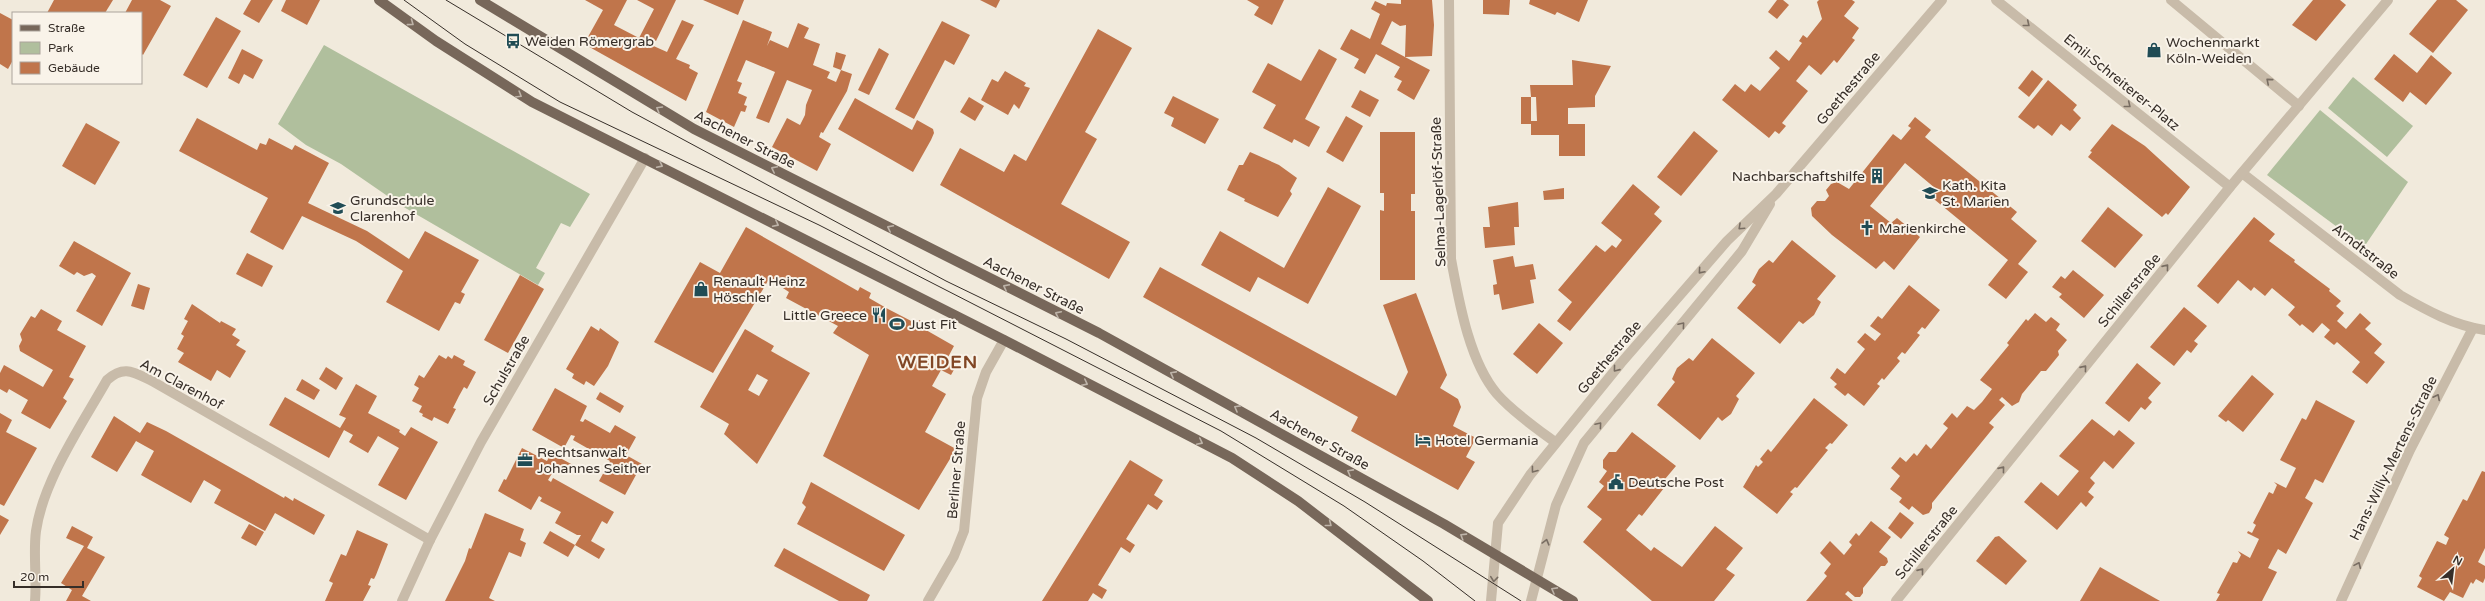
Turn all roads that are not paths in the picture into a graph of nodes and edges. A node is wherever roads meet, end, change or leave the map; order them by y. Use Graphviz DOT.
graph roads {
  1 [pos="379,0"];
  2 [pos="480,0"];
  3 [pos="1449,0"];
  4 [pos="1942,0"];
  5 [pos="1996,0"];
  6 [pos="2171,0"];
  7 [pos="2388,0"];
  8 [pos="2299,106"];
  9 [pos="645,158"];
  10 [pos="2242,173"];
  11 [pos="2230,187"];
  12 [pos="1776,194"];
  13 [pos="2473,328"];
  14 [pos="2485,330"];
  15 [pos="1004,340"];
  16 [pos="1555,442"];
  17 [pos="430,540"];
  18 [pos="1496,557"];
  19 [pos="1535,580"];
  20 [pos="35,601"];
  21 [pos="402,601"];
  22 [pos="928,601"];
  23 [pos="1428,601"];
  24 [pos="1491,601"];
  25 [pos="1531,601"];
  26 [pos="1572,601"];
  27 [pos="1896,601"];
  28 [pos="2342,601"];
  1 -- 9 [label="main road, one-way"];
  18 -- 2 [label="main road, Aachener Straße, one-way"];
  3 -- 16 [label="street, Selma-Lagerlöf-Straße"];
  4 -- 12 [label="street, Goethestraße"];
  5 -- 11 [label="street, Emil-Schreiterer-Platz, one-way"];
  8 -- 6 [label="street, one-way"];
  7 -- 8 [label="street, Schillerstraße"];
  8 -- 10 [label="street, Schillerstraße"];
  9 -- 15 [label="main road, one-way"];
  9 -- 17 [label="street, Schulstraße"];
  10 -- 11 [label="street, Schillerstraße"];
  10 -- 13 [label="street, Arndtstraße"];
  27 -- 11 [label="street, Schillerstraße, one-way"];
  12 -- 16 [label="street, Goethestraße, one-way"];
  19 -- 12 [label="street, Goethestraße, one-way"];
  13 -- 14 [label="street, Arndtstraße"];
  28 -- 13 [label="street, Hans-Willy-Mertens-Straße, one-way"];
  15 -- 22 [label="street, Berliner Straße"];
  15 -- 23 [label="main road, one-way"];
  16 -- 18 [label="street, Goethestraße, one-way"];
  17 -- 20 [label="street, Am Clarenhof"];
  17 -- 21 [label="street, Schulstraße"];
  18 -- 19 [label="main road, Aachener Straße"];
  18 -- 24 [label="street, Goethestraße, one-way"];
  19 -- 25 [label="street, Goethestraße"];
  26 -- 19 [label="main road, Aachener Straße, one-way"];
}
